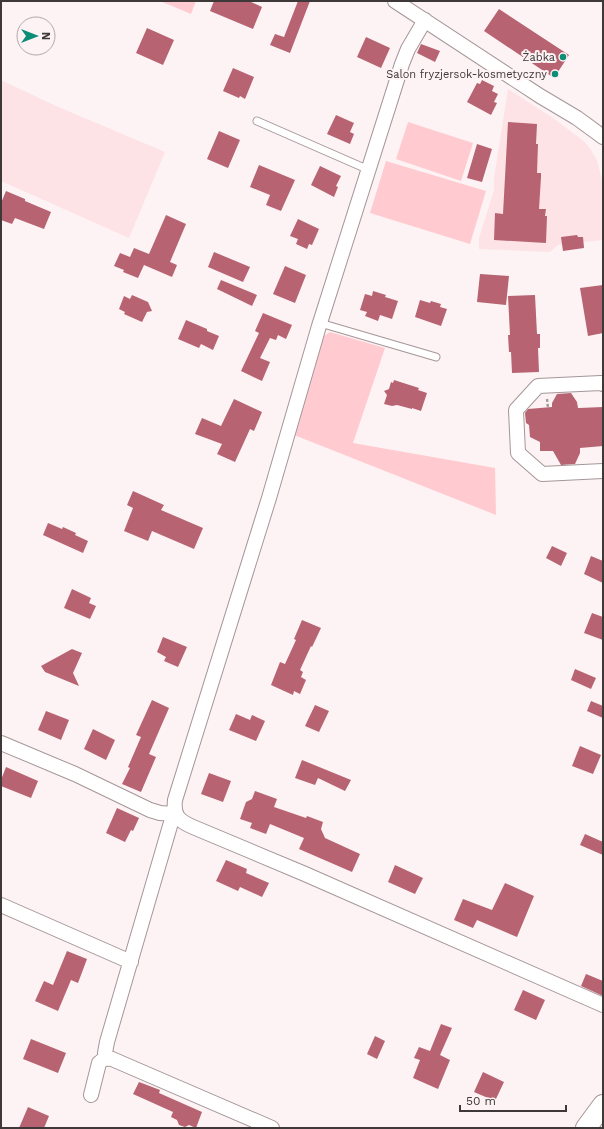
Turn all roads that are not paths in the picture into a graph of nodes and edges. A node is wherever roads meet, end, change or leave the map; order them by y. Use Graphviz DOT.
graph roads {
  1 [pos="396,1"];
  2 [pos="425,20"];
  3 [pos="257,121"];
  4 [pos="603,137"];
  5 [pos="369,170"];
  6 [pos="320,323"];
  7 [pos="436,357"];
  8 [pos="603,384"];
  9 [pos="603,471"];
  10 [pos="1,743"];
  11 [pos="175,814"];
  12 [pos="1,905"];
  13 [pos="131,962"];
  14 [pos="603,1005"];
  15 [pos="107,1058"];
  16 [pos="91,1095"];
  17 [pos="603,1105"];
  18 [pos="272,1128"];
  19 [pos="586,1128"];
  1 -- 2 [label="street"];
  2 -- 4 [label="street"];
  2 -- 5 [label="street"];
  3 -- 5 [label="lane"];
  5 -- 6 [label="street"];
  6 -- 7 [label="lane"];
  6 -- 11 [label="street"];
  8 -- 9 [label="street"];
  10 -- 11 [label="street"];
  11 -- 13 [label="street"];
  11 -- 14 [label="street"];
  12 -- 13 [label="street"];
  13 -- 15 [label="street"];
  15 -- 16 [label="street"];
  15 -- 18 [label="street"];
  17 -- 19 [label="street"];
}
